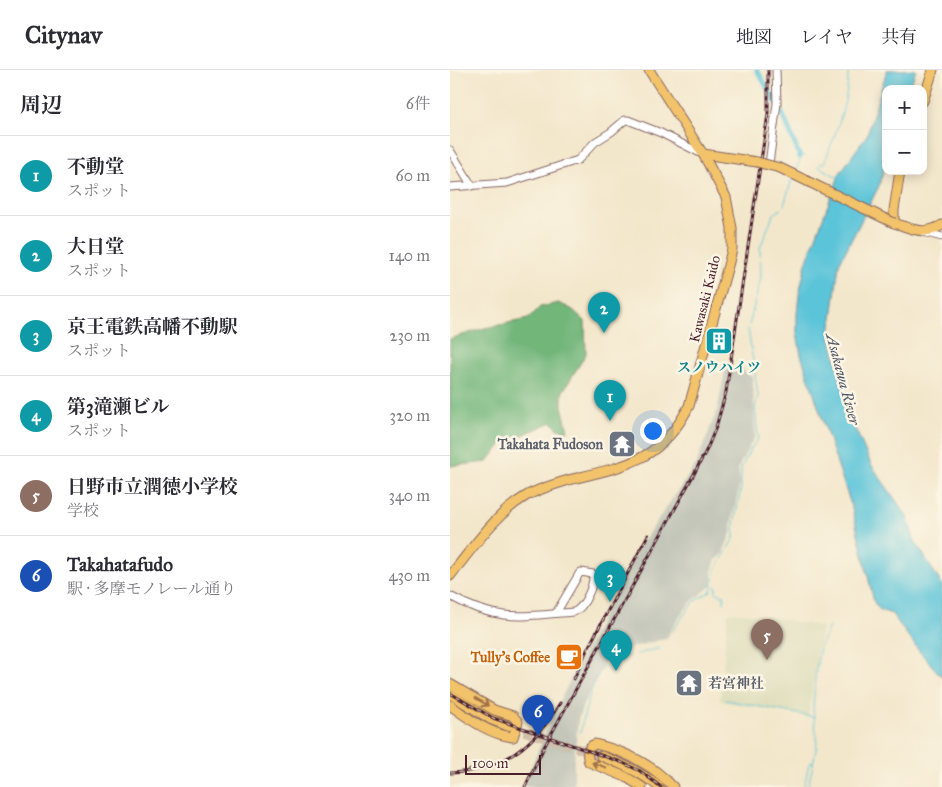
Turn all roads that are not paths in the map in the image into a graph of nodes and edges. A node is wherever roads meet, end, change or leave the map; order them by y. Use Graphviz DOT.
graph roads {
  1 [pos="649,70"];
  2 [pos="776,70"];
  3 [pos="933,70"];
  4 [pos="927,88"];
  5 [pos="684,125"];
  6 [pos="672,138"];
  7 [pos="450,150"];
  8 [pos="702,154"];
  9 [pos="727,158"];
  10 [pos="769,164"];
  11 [pos="899,175"];
  12 [pos="716,177"];
  13 [pos="472,186"];
  14 [pos="450,187"];
  15 [pos="894,223"];
  16 [pos="942,225"];
  17 [pos="921,232"];
  18 [pos="942,237"];
  19 [pos="450,576"];
  20 [pos="450,596"];
  21 [pos="556,613"];
  22 [pos="450,684"];
  23 [pos="450,694"];
  24 [pos="450,705"];
  25 [pos="508,726"];
  26 [pos="601,756"];
  27 [pos="642,787"];
  28 [pos="658,787"];
  29 [pos="674,787"];
  1 -- 5 [label="main road, Kawasaki Kaido"];
  2 -- 10 [label="street"];
  3 -- 4 [label="main road"];
  5 -- 6 [label="street"];
  5 -- 8 [label="main road, Kawasaki Kaido"];
  6 -- 8 [label="street"];
  6 -- 13 [label="street"];
  7 -- 13 [label="street"];
  8 -- 9 [label="main road"];
  8 -- 12 [label="main road, Kawasaki Kaido"];
  9 -- 10 [label="main road, bridge"];
  9 -- 12 [label="main road"];
  10 -- 15 [label="main road, bridge"];
  11 -- 15 [label="main road"];
  12 -- 19 [label="main road, Kawasaki Kaido"];
  13 -- 14 [label="street"];
  15 -- 17 [label="main road"];
  16 -- 17 [label="main road"];
  17 -- 18 [label="street"];
  20 -- 21 [label="street"];
  21 -- 21 [label="street"];
  22 -- 24 [label="main road, one-way"];
  23 -- 25 [label="main road"];
  26 -- 28 [label="main road"];
  27 -- 29 [label="main road, one-way"];
}
